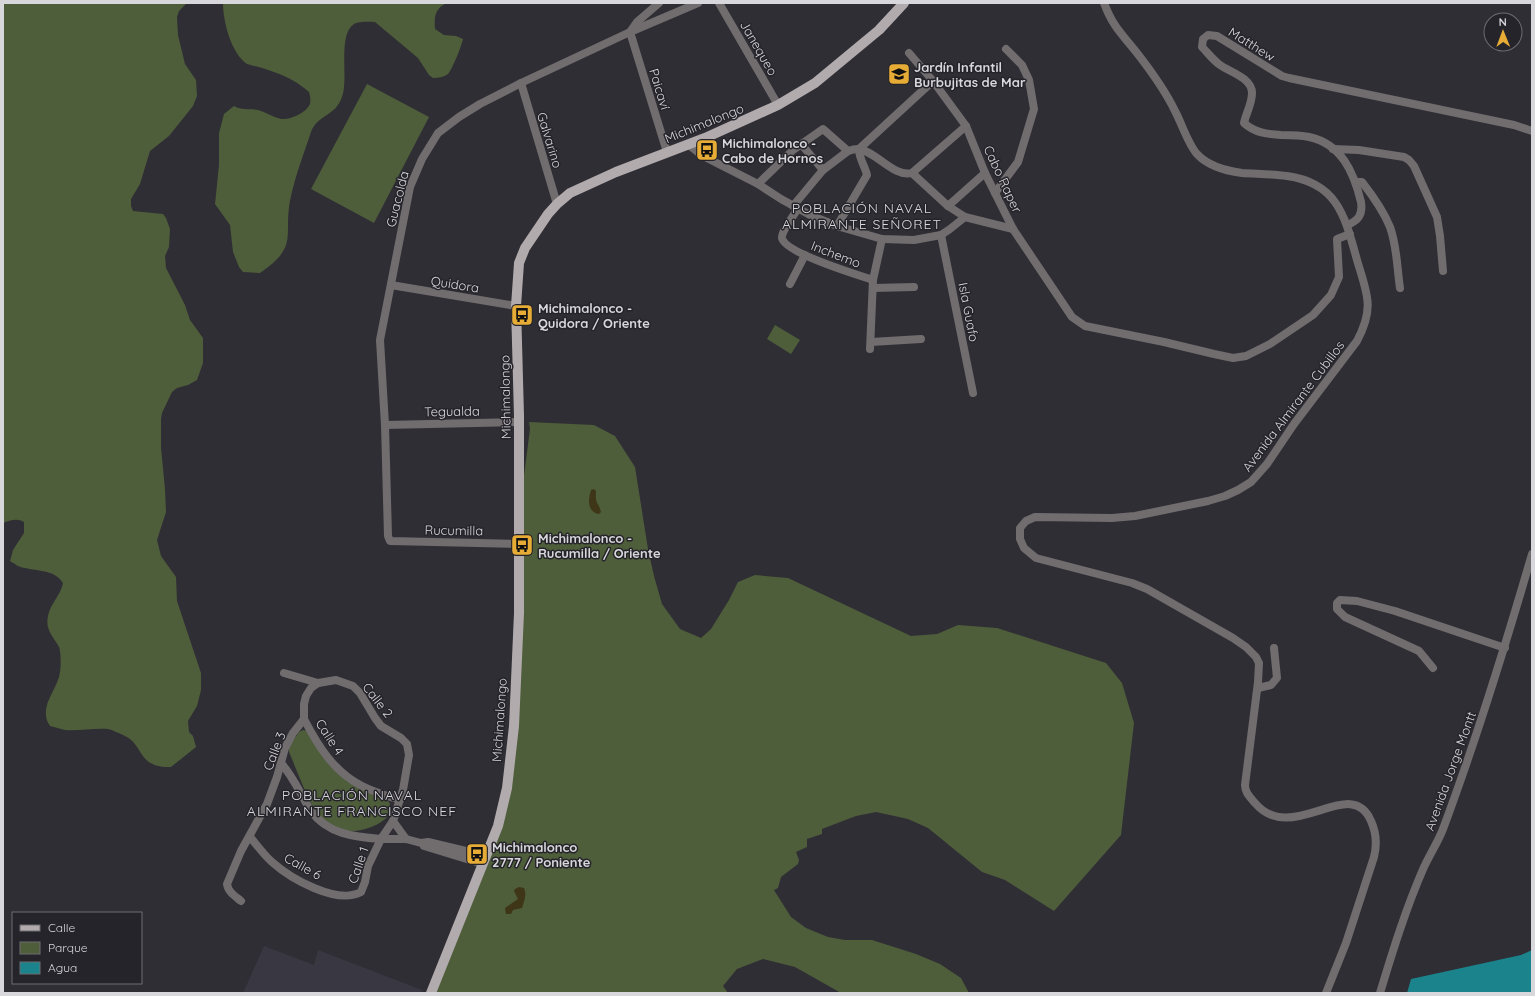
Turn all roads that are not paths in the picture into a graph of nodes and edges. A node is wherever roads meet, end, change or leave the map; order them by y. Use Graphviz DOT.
graph roads {
  1 [pos="659,3"];
  2 [pos="698,3"];
  3 [pos="720,3"];
  4 [pos="904,3"];
  5 [pos="1104,3"];
  6 [pos="630,32"];
  7 [pos="1006,49"];
  8 [pos="909,53"];
  9 [pos="933,81"];
  10 [pos="521,83"];
  11 [pos="778,105"];
  12 [pos="966,126"];
  13 [pos="1532,131"];
  14 [pos="688,144"];
  15 [pos="801,144"];
  16 [pos="1333,148"];
  17 [pos="858,149"];
  18 [pos="848,151"];
  19 [pos="667,152"];
  20 [pos="823,170"];
  21 [pos="912,173"];
  22 [pos="985,173"];
  23 [pos="1356,182"];
  24 [pos="758,184"];
  25 [pos="995,193"];
  26 [pos="557,204"];
  27 [pos="948,206"];
  28 [pos="796,207"];
  29 [pos="965,217"];
  30 [pos="1347,225"];
  31 [pos="837,226"];
  32 [pos="1013,229"];
  33 [pos="1350,234"];
  34 [pos="941,235"];
  35 [pos="882,239"];
  36 [pos="805,255"];
  37 [pos="1443,271"];
  38 [pos="790,284"];
  39 [pos="873,284"];
  40 [pos="390,285"];
  41 [pos="914,287"];
  42 [pos="1400,288"];
  43 [pos="516,306"];
  44 [pos="922,339"];
  45 [pos="973,393"];
  46 [pos="519,422"];
  47 [pos="385,425"];
  48 [pos="390,541"];
  49 [pos="518,544"];
  50 [pos="1532,554"];
  51 [pos="1274,648"];
  52 [pos="1505,648"];
  53 [pos="1433,668"];
  54 [pos="284,673"];
  55 [pos="318,683"];
  56 [pos="1258,688"];
  57 [pos="304,719"];
  58 [pos="407,744"];
  59 [pos="281,763"];
  60 [pos="400,800"];
  61 [pos="393,821"];
  62 [pos="250,837"];
  63 [pos="381,839"];
  64 [pos="406,839"];
  65 [pos="485,860"];
  66 [pos="355,896"];
  67 [pos="241,901"];
  68 [pos="431,993"];
  69 [pos="1326,993"];
  70 [pos="1380,993"];
  1 -- 6 [label="street"];
  2 -- 6 [label="street, Guacolda"];
  3 -- 11 [label="street, Janequeo"];
  4 -- 11 [label="main road, Michimalongo"];
  5 -- 30 [label="street, Avenida Almirante Cubillos"];
  6 -- 10 [label="street, Guacolda"];
  6 -- 19 [label="street, Paicaví"];
  7 -- 25 [label="street"];
  8 -- 9 [label="street, Cabo Raper"];
  9 -- 12 [label="street, Cabo Raper"];
  9 -- 17 [label="street"];
  10 -- 26 [label="street, Galvarino"];
  10 -- 40 [label="street, Guacolda"];
  11 -- 14 [label="main road, Michimalongo"];
  12 -- 21 [label="street"];
  12 -- 22 [label="street, Cabo Raper"];
  13 -- 16 [label="street, Matthew"];
  14 -- 19 [label="main road, Michimalongo"];
  14 -- 24 [label="street"];
  15 -- 18 [label="street"];
  15 -- 20 [label="street"];
  15 -- 24 [label="street"];
  16 -- 23 [label="street, Matthew"];
  16 -- 37 [label="street"];
  17 -- 18 [label="street"];
  17 -- 21 [label="street"];
  17 -- 31 [label="street"];
  18 -- 20 [label="street"];
  19 -- 26 [label="main road, Michimalongo"];
  20 -- 28 [label="street"];
  21 -- 27 [label="street"];
  22 -- 25 [label="street, Cabo Raper"];
  22 -- 27 [label="street"];
  23 -- 30 [label="street, Matthew"];
  23 -- 42 [label="street"];
  24 -- 28 [label="street"];
  25 -- 32 [label="street, Cabo Raper"];
  26 -- 43 [label="main road, Michimalongo"];
  27 -- 29 [label="street"];
  28 -- 31 [label="street"];
  28 -- 36 [label="street, Inchemo"];
  29 -- 32 [label="street"];
  29 -- 34 [label="street"];
  30 -- 33 [label="street, Avenida Almirante Cubillos"];
  31 -- 35 [label="street"];
  32 -- 33 [label="street, Cabo Raper"];
  33 -- 56 [label="street, Avenida Almirante Cubillos"];
  34 -- 35 [label="street"];
  34 -- 45 [label="street, Isla Guafo"];
  35 -- 39 [label="street"];
  36 -- 38 [label="street"];
  36 -- 39 [label="street, Inchemo"];
  39 -- 41 [label="street, Inchemo"];
  39 -- 44 [label="street"];
  40 -- 43 [label="street, Quidora"];
  40 -- 47 [label="street, Guacolda"];
  43 -- 46 [label="main road, Michimalongo"];
  46 -- 47 [label="street, Tegualda"];
  46 -- 49 [label="main road, Michimalongo"];
  47 -- 48 [label="street, Guacolda"];
  48 -- 49 [label="street, Rucumilla"];
  49 -- 65 [label="main road, Michimalongo"];
  50 -- 52 [label="street, Avenida Jorge Montt"];
  51 -- 56 [label="street"];
  52 -- 53 [label="street"];
  52 -- 70 [label="street, Avenida Jorge Montt"];
  54 -- 55 [label="street"];
  55 -- 57 [label="street"];
  55 -- 58 [label="street, Calle 2"];
  56 -- 69 [label="street, Avenida Almirante Cubillos"];
  57 -- 59 [label="street, Calle 3"];
  57 -- 60 [label="street, Calle 4"];
  58 -- 60 [label="street, Calle 1"];
  59 -- 62 [label="street, Calle 3"];
  59 -- 63 [label="street"];
  60 -- 61 [label="street, Calle 1"];
  61 -- 63 [label="street, Calle 1"];
  61 -- 64 [label="street"];
  62 -- 66 [label="street, Calle 6"];
  62 -- 67 [label="street, Calle 3"];
  63 -- 64 [label="street, Calle 1"];
  63 -- 66 [label="street, Calle 1"];
  64 -- 65 [label="street, Calle 1"];
  65 -- 68 [label="main road, Michimalongo"];
}
